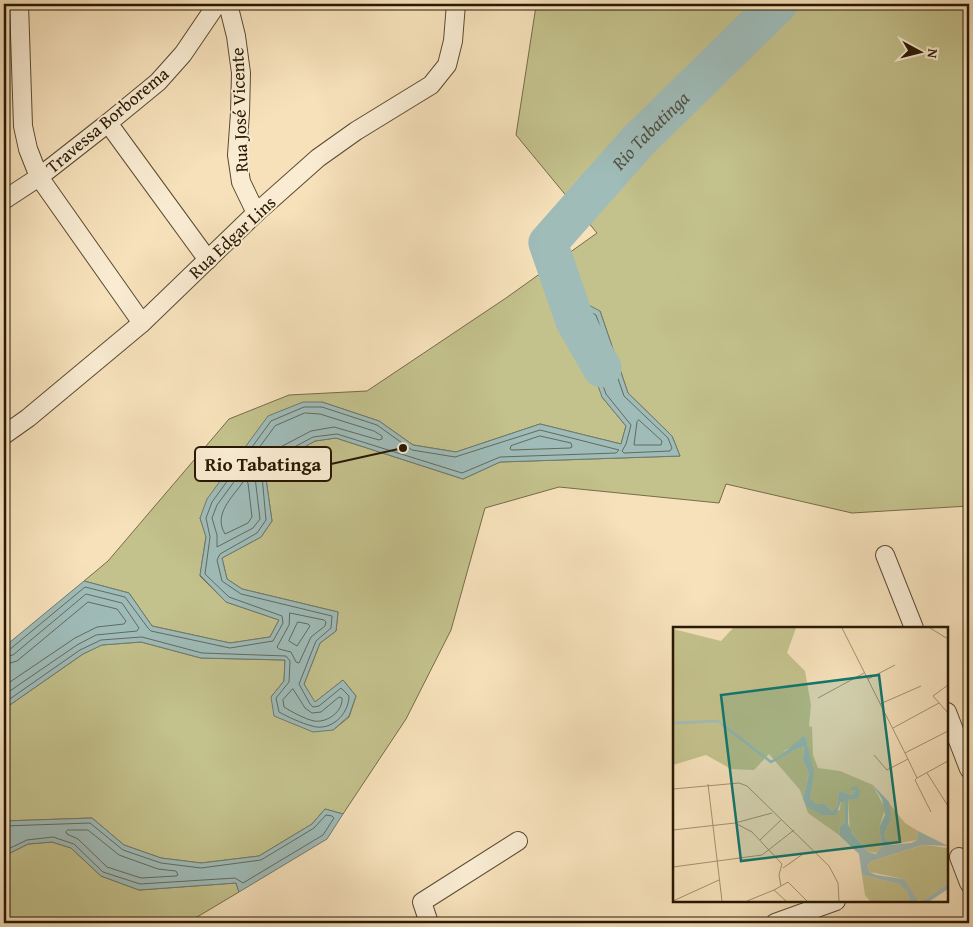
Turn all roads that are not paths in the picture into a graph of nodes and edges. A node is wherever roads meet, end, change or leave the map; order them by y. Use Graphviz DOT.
graph roads {
  1 [pos="19,4"];
  2 [pos="217,4"];
  3 [pos="228,4"];
  4 [pos="456,4"];
  5 [pos="108,123"];
  6 [pos="38,177"];
  7 [pos="4,200"];
  8 [pos="256,213"];
  9 [pos="208,260"];
  10 [pos="142,323"];
  11 [pos="4,435"];
  12 [pos="885,555"];
  13 [pos="914,627"];
  14 [pos="948,715"];
  15 [pos="969,769"];
  16 [pos="518,841"];
  17 [pos="958,857"];
  18 [pos="969,883"];
  19 [pos="834,902"];
  20 [pos="807,918"];
  21 [pos="430,923"];
  22 [pos="776,923"];
  1 -- 6 [label="street"];
  2 -- 5 [label="street, Travessa Borborema"];
  3 -- 8 [label="street, Rua José Vicente"];
  4 -- 8 [label="street, Rua Edgar Lins"];
  5 -- 6 [label="street, Travessa Borborema"];
  5 -- 9 [label="street"];
  6 -- 7 [label="street, Travessa Borborema"];
  6 -- 10 [label="street"];
  8 -- 9 [label="street, Rua Edgar Lins"];
  9 -- 10 [label="street, Rua Edgar Lins"];
  10 -- 11 [label="street, Rua Edgar Lins"];
  12 -- 13 [label="street"];
  14 -- 15 [label="street"];
  16 -- 21 [label="street"];
  17 -- 18 [label="street"];
  19 -- 20 [label="street"];
  20 -- 22 [label="street"];
}
